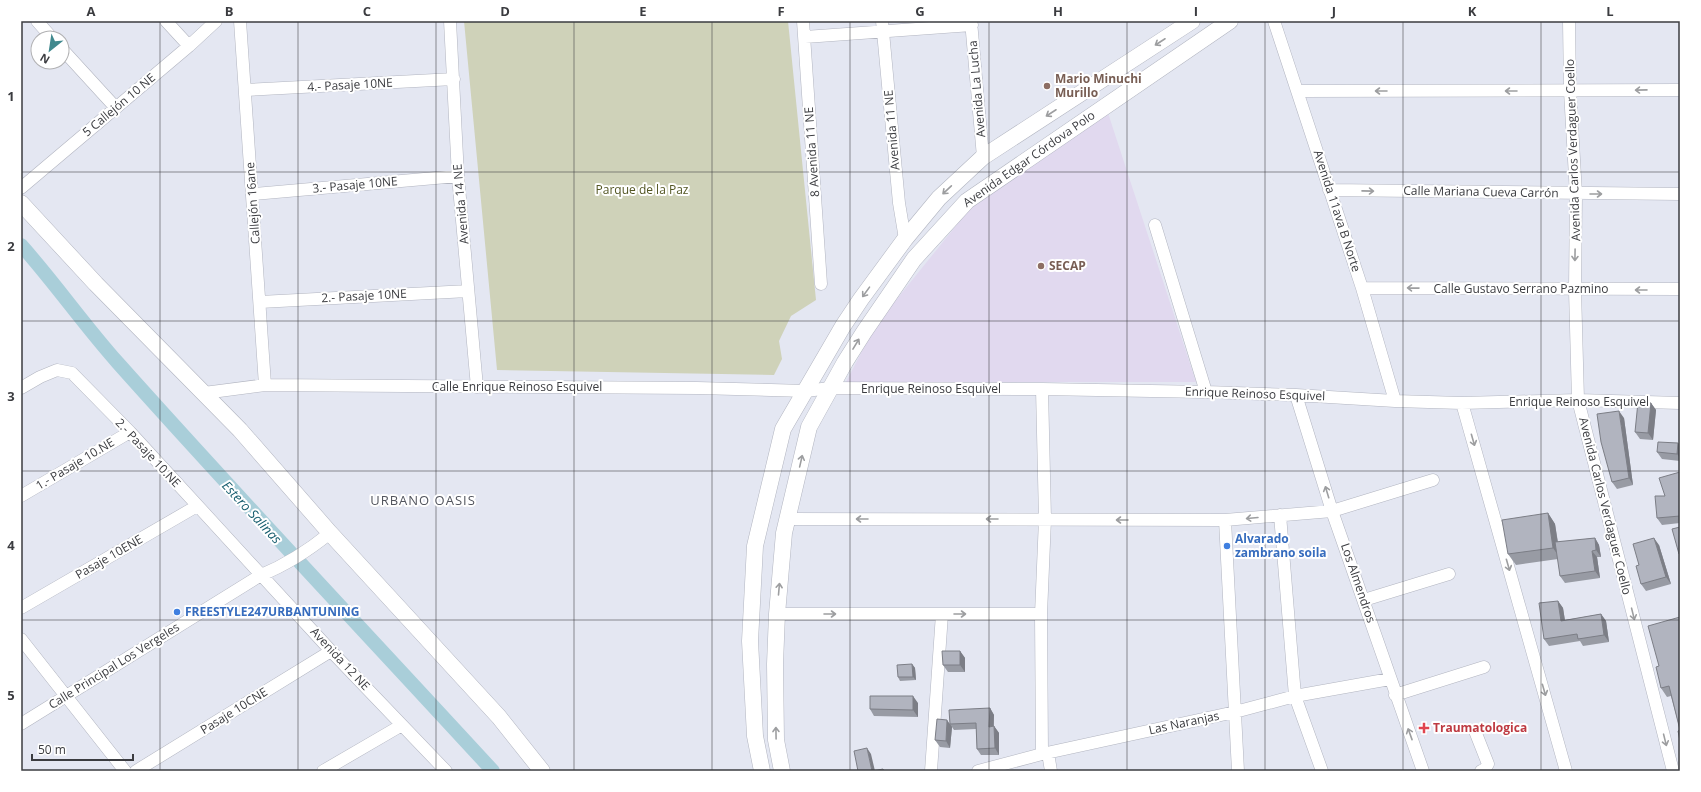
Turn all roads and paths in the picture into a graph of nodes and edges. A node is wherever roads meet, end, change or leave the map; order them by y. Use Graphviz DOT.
graph roads {
  1 [pos="36,21"];
  2 [pos="166,21"];
  3 [pos="216,21"];
  4 [pos="240,21"];
  5 [pos="450,21"];
  6 [pos="803,21"];
  7 [pos="1192,21"];
  8 [pos="1230,21"];
  9 [pos="1274,21"];
  10 [pos="1570,21"];
  11 [pos="972,23"];
  12 [pos="882,27"];
  13 [pos="44,30"];
  14 [pos="805,37"];
  15 [pos="189,46"];
  16 [pos="70,58"];
  17 [pos="454,79"];
  18 [pos="245,90"];
  19 [pos="1298,90"];
  20 [pos="1570,90"];
  21 [pos="1680,90"];
  22 [pos="116,108"];
  23 [pos="983,157"];
  24 [pos="458,176"];
  25 [pos="21,188"];
  26 [pos="1329,190"];
  27 [pos="253,194"];
  28 [pos="1576,194"];
  29 [pos="1680,194"];
  30 [pos="21,203"];
  31 [pos="1155,225"];
  32 [pos="905,239"];
  33 [pos="821,284"];
  34 [pos="1362,288"];
  35 [pos="1680,289"];
  36 [pos="1575,290"];
  37 [pos="468,291"];
  38 [pos="260,302"];
  39 [pos="265,385"];
  40 [pos="477,387"];
  41 [pos="21,388"];
  42 [pos="830,388"];
  43 [pos="1042,389"];
  44 [pos="806,391"];
  45 [pos="1206,392"];
  46 [pos="204,393"];
  47 [pos="1296,395"];
  48 [pos="1578,400"];
  49 [pos="1394,401"];
  50 [pos="1462,403"];
  51 [pos="1680,403"];
  52 [pos="130,432"];
  53 [pos="1433,480"];
  54 [pos="21,496"];
  55 [pos="197,506"];
  56 [pos="1332,510"];
  57 [pos="1280,515"];
  58 [pos="787,518"];
  59 [pos="1045,520"];
  60 [pos="1225,520"];
  61 [pos="330,534"];
  62 [pos="1449,574"];
  63 [pos="261,575"];
  64 [pos="1364,600"];
  65 [pos="21,608"];
  66 [pos="777,614"];
  67 [pos="942,614"];
  68 [pos="1041,614"];
  69 [pos="21,639"];
  70 [pos="331,651"];
  71 [pos="1484,667"];
  72 [pos="1390,679"];
  73 [pos="1395,695"];
  74 [pos="1295,696"];
  75 [pos="65,697"];
  76 [pos="1235,712"];
  77 [pos="21,724"];
  78 [pos="402,725"];
  79 [pos="1475,731"];
  80 [pos="1045,753"];
  81 [pos="125,771"];
  82 [pos="136,771"];
  83 [pos="323,771"];
  84 [pos="446,771"];
  85 [pos="542,771"];
  86 [pos="762,771"];
  87 [pos="782,771"];
  88 [pos="931,771"];
  89 [pos="978,771"];
  90 [pos="1051,771"];
  91 [pos="1238,771"];
  92 [pos="1322,771"];
  93 [pos="1423,771"];
  94 [pos="1481,771"];
  95 [pos="1566,771"];
  96 [pos="1673,771"];
  1 -- 13 [label="street"];
  2 -- 15 [label="street"];
  3 -- 15 [label="street, 5 Callejón 10 NE"];
  4 -- 18 [label="street, Callejón 16ane"];
  5 -- 17 [label="street, Avenida 14 NE"];
  6 -- 14 [label="street, 8 Avenida 11 NE"];
  7 -- 23 [label="main road, Avenida Edgar Córdova Polo, one-way"];
  42 -- 8 [label="main road, Avenida Edgar Córdova Polo, one-way"];
  9 -- 19 [label="street, Avenida 11ava B Norte"];
  10 -- 20 [label="street, Avenida Carlos Verdaguer Coello"];
  11 -- 12 [label="street"];
  11 -- 23 [label="street, Avenida La Lucha"];
  12 -- 14 [label="street"];
  12 -- 32 [label="street, Avenida 11 NE"];
  14 -- 33 [label="street, 8 Avenida 11 NE"];
  15 -- 22 [label="street, 5 Callejón 10 NE"];
  16 -- 22 [label="street"];
  17 -- 18 [label="street, 4.- Pasaje 10NE"];
  17 -- 24 [label="street, Avenida 14 NE"];
  18 -- 27 [label="street, Callejón 16ane"];
  20 -- 19 [label="street, one-way"];
  19 -- 26 [label="street, Avenida 11ava B Norte"];
  21 -- 20 [label="street, one-way"];
  20 -- 28 [label="street, Avenida Carlos Verdaguer Coello"];
  22 -- 25 [label="street, 5 Callejón 10 NE"];
  23 -- 32 [label="main road, Avenida Edgar Córdova Polo, one-way"];
  24 -- 27 [label="street, 3.- Pasaje 10NE"];
  24 -- 37 [label="street, Avenida 14 NE"];
  26 -- 28 [label="street, Calle Mariana Cueva Carrón, one-way"];
  26 -- 34 [label="street, Avenida 11ava B Norte"];
  27 -- 38 [label="street, Callejón 16ane"];
  28 -- 29 [label="street, Calle Mariana Cueva Carrón, one-way"];
  28 -- 36 [label="street, Avenida Carlos Verdaguer Coello, one-way"];
  30 -- 46 [label="main road"];
  31 -- 45 [label="street"];
  32 -- 44 [label="main road, Avenida Edgar Córdova Polo, one-way"];
  36 -- 34 [label="street, Calle Gustavo Serrano Pazmino, one-way"];
  34 -- 49 [label="street, Avenida 11ava B Norte"];
  35 -- 36 [label="street, Calle Gustavo Serrano Pazmino, one-way"];
  36 -- 48 [label="street, Avenida Carlos Verdaguer Coello"];
  37 -- 38 [label="street, 2.- Pasaje 10NE"];
  37 -- 40 [label="street, Avenida 14 NE"];
  38 -- 39 [label="street, Callejón 16ane"];
  39 -- 40 [label="street, Calle Enrique Reinoso Esquivel"];
  39 -- 46 [label="street, Calle Enrique Reinoso Esquivel"];
  40 -- 44 [label="street, Calle Enrique Reinoso Esquivel"];
  41 -- 52 [label="street, 2.- Pasaje 10.NE"];
  42 -- 43 [label="street, Enrique Reinoso Esquivel"];
  42 -- 44 [label="street, Calle Enrique Reinoso Esquivel"];
  58 -- 42 [label="main road, Avenida Edgar Córdova Polo, one-way"];
  43 -- 45 [label="street, Enrique Reinoso Esquivel"];
  43 -- 59 [label="street"];
  44 -- 86 [label="main road, Avenida Edgar Córdova Polo"];
  45 -- 47 [label="street, Enrique Reinoso Esquivel"];
  46 -- 61 [label="main road"];
  47 -- 49 [label="street, Enrique Reinoso Esquivel"];
  56 -- 47 [label="street, Los Almendros, one-way"];
  48 -- 50 [label="street, Enrique Reinoso Esquivel"];
  48 -- 51 [label="street, Enrique Reinoso Esquivel"];
  48 -- 96 [label="street, Avenida Carlos Verdaguer Coello, one-way"];
  49 -- 50 [label="street, Enrique Reinoso Esquivel"];
  50 -- 95 [label="street, one-way"];
  52 -- 54 [label="street, 1.- Pasaje 10.NE"];
  52 -- 55 [label="street, 2.- Pasaje 10.NE"];
  53 -- 56 [label="street"];
  55 -- 63 [label="street, 2.- Pasaje 10.NE"];
  55 -- 65 [label="street, Pasaje 10ENE"];
  56 -- 57 [label="street"];
  56 -- 64 [label="street, Los Almendros"];
  57 -- 60 [label="street, one-way"];
  57 -- 74 [label="street"];
  59 -- 58 [label="street, one-way"];
  66 -- 58 [label="main road, Avenida Edgar Córdova Polo, one-way"];
  60 -- 59 [label="street, one-way"];
  59 -- 68 [label="street"];
  60 -- 76 [label="street"];
  61 -- 63 [label="street, Calle Principal Los Vergeles"];
  61 -- 85 [label="main road"];
  62 -- 64 [label="street"];
  63 -- 70 [label="street, Avenida 12 NE"];
  63 -- 75 [label="street, Calle Principal Los Vergeles"];
  64 -- 72 [label="street, Los Almendros"];
  66 -- 67 [label="street, one-way"];
  87 -- 66 [label="main road, Avenida Edgar Córdova Polo, one-way"];
  67 -- 68 [label="street, one-way"];
  67 -- 88 [label="street"];
  68 -- 80 [label="street"];
  69 -- 75 [label="street"];
  70 -- 78 [label="street, Avenida 12 NE"];
  70 -- 82 [label="street, Pasaje 10CNE"];
  71 -- 73 [label="street"];
  72 -- 73 [label="street, Los Almendros"];
  72 -- 74 [label="street, Las Naranjas"];
  93 -- 73 [label="street, Los Almendros, one-way"];
  74 -- 76 [label="street, Las Naranjas"];
  74 -- 92 [label="street"];
  75 -- 77 [label="street, Calle Principal Los Vergeles"];
  75 -- 81 [label="street"];
  76 -- 80 [label="street, Las Naranjas"];
  76 -- 91 [label="street"];
  78 -- 83 [label="street"];
  78 -- 84 [label="street, Avenida 12 NE"];
  79 -- 94 [label="street"];
  80 -- 89 [label="street, Las Naranjas"];
  80 -- 90 [label="street"];
}
